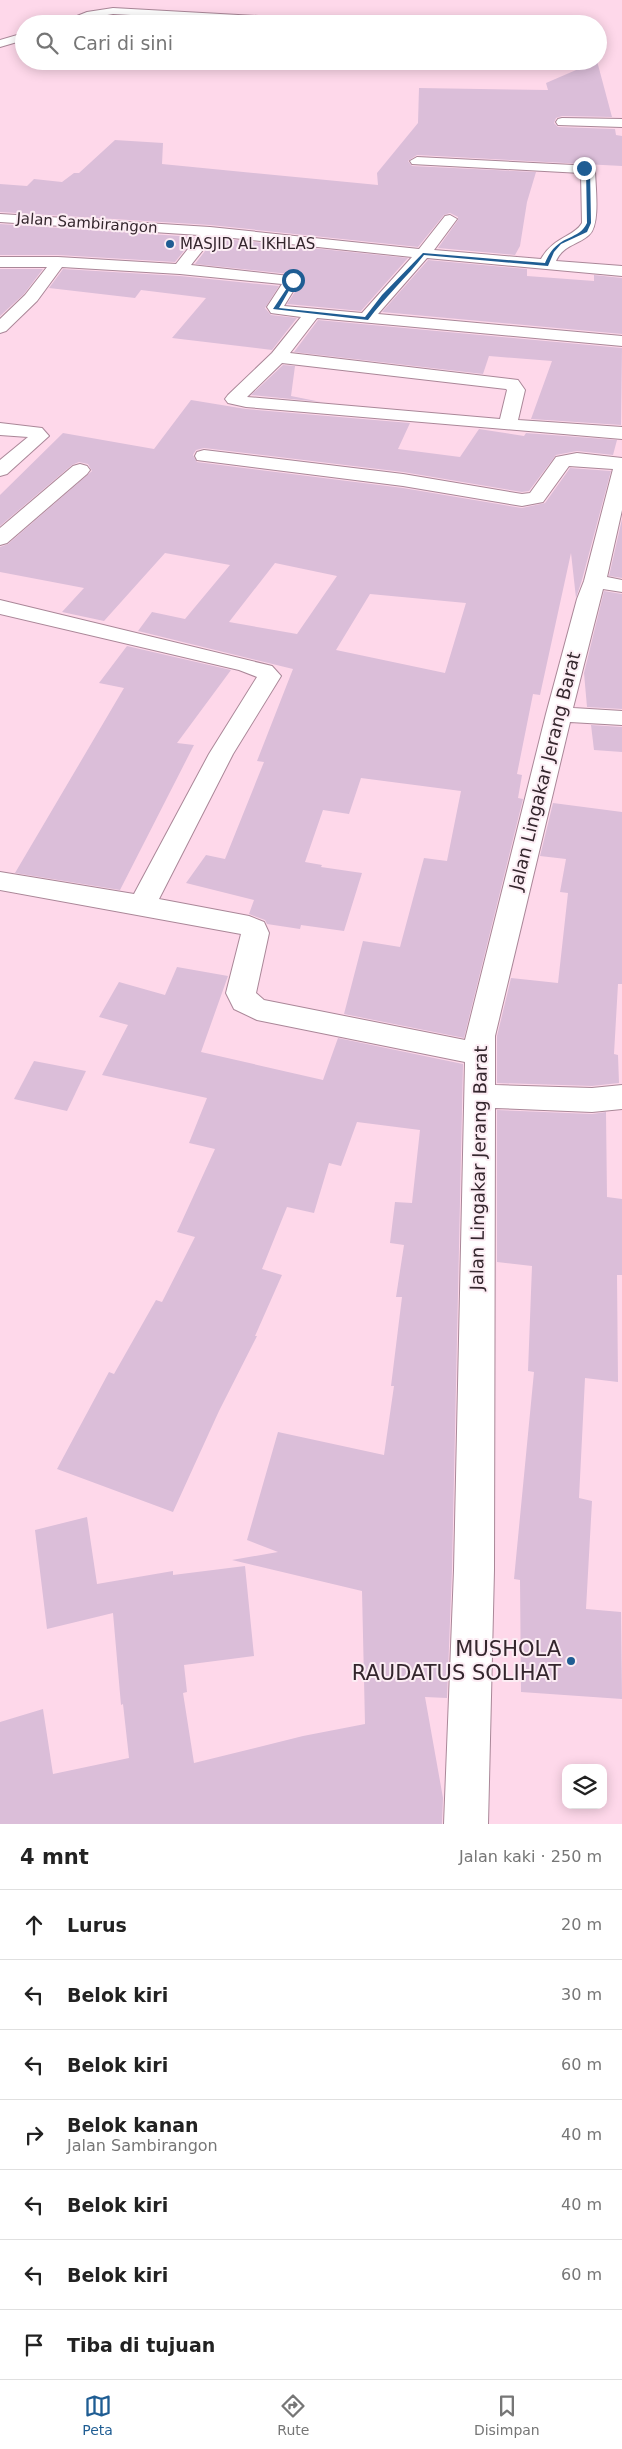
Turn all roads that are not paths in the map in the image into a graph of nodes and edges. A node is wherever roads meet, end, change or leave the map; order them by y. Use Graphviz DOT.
graph roads {
  1 [pos="128,0"];
  2 [pos="101,12"];
  3 [pos="91,15"];
  4 [pos="166,15"];
  5 [pos="15,39"];
  6 [pos="0,44"];
  7 [pos="562,122"];
  8 [pos="622,123"];
  9 [pos="417,161"];
  10 [pos="0,218"];
  11 [pos="450,219"];
  12 [pos="210,231"];
  13 [pos="423,254"];
  14 [pos="0,262"];
  15 [pos="58,262"];
  16 [pos="546,265"];
  17 [pos="180,269"];
  18 [pos="622,271"];
  19 [pos="313,314"];
  20 [pos="373,324"];
  21 [pos="0,328"];
  22 [pos="622,341"];
  23 [pos="278,357"];
  24 [pos="508,424"];
  25 [pos="0,429"];
  26 [pos="622,433"];
  27 [pos="204,456"];
  28 [pos="622,464"];
  29 [pos="0,470"];
  30 [pos="80,470"];
  31 [pos="622,470"];
  32 [pos="0,539"];
  33 [pos="608,584"];
  34 [pos="0,607"];
  35 [pos="558,714"];
  36 [pos="622,718"];
  37 [pos="0,882"];
  38 [pos="142,905"];
  39 [pos="479,1054"];
  40 [pos="479,1096"];
  41 [pos="622,1097"];
  42 [pos="466,1824"];
  1 -- 2 [label="street"];
  2 -- 3 [label="street"];
  2 -- 4 [label="street"];
  5 -- 6 [label="street"];
  7 -- 8 [label="street"];
  9 -- 16 [label="street"];
  10 -- 12 [label="street, Jalan Sambirangon"];
  11 -- 13 [label="street"];
  12 -- 13 [label="street, Jalan Sambirangon"];
  12 -- 17 [label="street"];
  13 -- 16 [label="street, Jalan Sambirangon"];
  13 -- 20 [label="street"];
  14 -- 15 [label="street"];
  15 -- 17 [label="street"];
  15 -- 21 [label="street"];
  16 -- 18 [label="street, Jalan Sambirangon"];
  17 -- 19 [label="street"];
  19 -- 20 [label="street"];
  19 -- 23 [label="street"];
  20 -- 22 [label="street"];
  23 -- 24 [label="street"];
  23 -- 24 [label="street"];
  24 -- 26 [label="street"];
  25 -- 29 [label="street"];
  27 -- 28 [label="street"];
  30 -- 32 [label="street"];
  31 -- 33 [label="street, Jalan Lingakar Jerang Barat"];
  33 -- 35 [label="street, Jalan Lingakar Jerang Barat"];
  34 -- 38 [label="street"];
  35 -- 36 [label="street"];
  35 -- 39 [label="street, Jalan Lingakar Jerang Barat"];
  37 -- 38 [label="street"];
  38 -- 39 [label="street"];
  39 -- 40 [label="street, Jalan Lingakar Jerang Barat"];
  40 -- 41 [label="street"];
  40 -- 42 [label="street, Jalan Lingakar Jerang Barat"];
}
